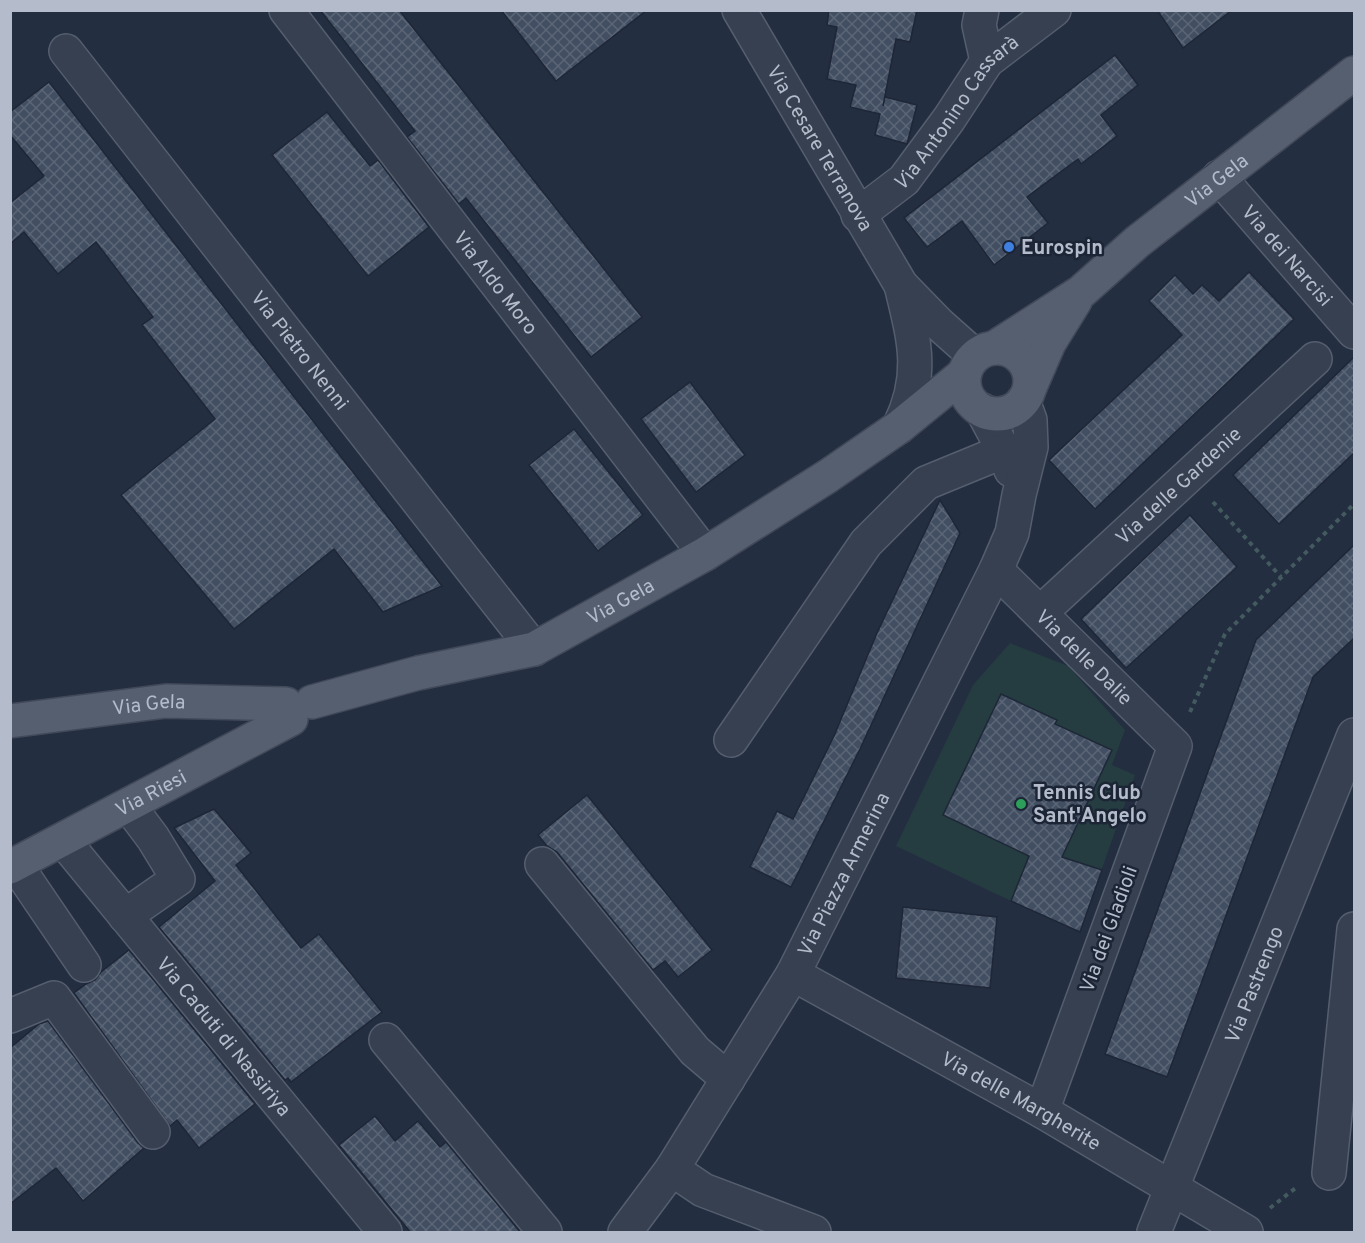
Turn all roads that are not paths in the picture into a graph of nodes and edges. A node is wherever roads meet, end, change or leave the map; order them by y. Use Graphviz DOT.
graph roads {
  1 [pos="286,10"];
  2 [pos="739,10"];
  3 [pos="764,10"];
  4 [pos="982,10"];
  5 [pos="1054,10"];
  6 [pos="66,51"];
  7 [pos="763,51"];
  8 [pos="987,61"];
  9 [pos="1354,73"];
  10 [pos="1219,177"];
  11 [pos="858,215"];
  12 [pos="901,285"];
  13 [pos="1081,292"];
  14 [pos="1354,333"];
  15 [pos="978,359"];
  16 [pos="1315,359"];
  17 [pos="1026,394"];
  18 [pos="980,409"];
  19 [pos="899,427"];
  20 [pos="1004,451"];
  21 [pos="1019,495"];
  22 [pos="705,554"];
  23 [pos="996,570"];
  24 [pos="1040,613"];
  25 [pos="534,649"];
  26 [pos="296,708"];
  27 [pos="10,721"];
  28 [pos="731,740"];
  29 [pos="1175,746"];
  30 [pos="1352,752"];
  31 [pos="129,806"];
  32 [pos="63,840"];
  33 [pos="542,864"];
  34 [pos="13,866"];
  35 [pos="125,915"];
  36 [pos="1354,929"];
  37 [pos="84,964"];
  38 [pos="793,974"];
  39 [pos="10,1016"];
  40 [pos="386,1040"];
  41 [pos="728,1079"];
  42 [pos="1042,1112"];
  43 [pos="153,1132"];
  44 [pos="672,1168"];
  45 [pos="1329,1173"];
  46 [pos="1171,1187"];
  47 [pos="749,1221"];
  48 [pos="385,1233"];
  49 [pos="545,1233"];
  50 [pos="625,1233"];
  51 [pos="814,1233"];
  52 [pos="1154,1233"];
  53 [pos="1246,1233"];
  1 -- 22 [label="street, Via Aldo Moro"];
  2 -- 7 [label="street, Via Cesare Terranova"];
  3 -- 7 [label="street"];
  4 -- 8 [label="street"];
  5 -- 8 [label="street, Via Antonino Cassarà"];
  6 -- 25 [label="street, Via Pietro Nenni"];
  7 -- 11 [label="street, Via Cesare Terranova"];
  8 -- 11 [label="street, Via Antonino Cassarà"];
  9 -- 10 [label="main road, Via Gela"];
  10 -- 13 [label="main road, Via Gela"];
  10 -- 14 [label="street, Via dei Narcisi"];
  11 -- 12 [label="street, Via Cesare Terranova"];
  12 -- 15 [label="street"];
  12 -- 19 [label="street"];
  13 -- 15 [label="main road, Via Gela"];
  13 -- 17 [label="main road"];
  15 -- 17 [label="main road"];
  15 -- 18 [label="main road"];
  15 -- 19 [label="main road, Via Gela"];
  16 -- 24 [label="street, Via delle Gardenie"];
  17 -- 18 [label="main road"];
  17 -- 21 [label="street, Via Piazza Armerina"];
  18 -- 19 [label="main road"];
  18 -- 20 [label="street"];
  19 -- 22 [label="main road, Via Gela"];
  20 -- 21 [label="street"];
  20 -- 28 [label="street"];
  21 -- 23 [label="street, Via Piazza Armerina"];
  22 -- 25 [label="main road, Via Gela"];
  23 -- 24 [label="street, Via delle Dalie"];
  23 -- 38 [label="street, Via Piazza Armerina"];
  24 -- 29 [label="street, Via delle Dalie"];
  25 -- 26 [label="main road, Via Gela"];
  26 -- 27 [label="main road, Via Gela"];
  26 -- 31 [label="main road, Via Riesi"];
  29 -- 42 [label="street, Via dei Gladioli"];
  30 -- 46 [label="street, Via Pastrengo"];
  31 -- 32 [label="main road, Via Riesi"];
  31 -- 35 [label="street"];
  32 -- 34 [label="main road, Via Riesi"];
  32 -- 35 [label="street, Via Caduti di Nassiriya"];
  33 -- 41 [label="street"];
  34 -- 37 [label="street"];
  35 -- 48 [label="street, Via Caduti di Nassiriya"];
  36 -- 45 [label="street"];
  38 -- 41 [label="street, Via Piazza Armerina"];
  38 -- 42 [label="street, Via delle Margherite"];
  39 -- 43 [label="street"];
  40 -- 49 [label="street"];
  41 -- 44 [label="street, Via Piazza Armerina"];
  42 -- 46 [label="street, Via delle Margherite"];
  44 -- 47 [label="street"];
  44 -- 50 [label="street, Via Piazza Armerina"];
  46 -- 52 [label="street, Via Pastrengo"];
  46 -- 53 [label="street, Via delle Margherite"];
  47 -- 51 [label="street"];
}
